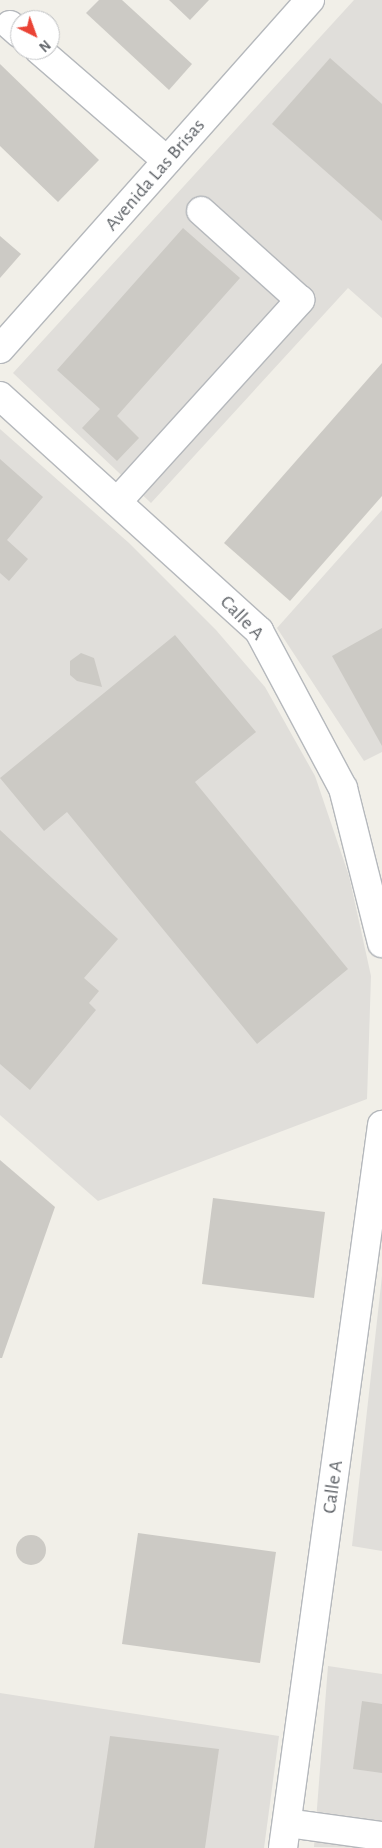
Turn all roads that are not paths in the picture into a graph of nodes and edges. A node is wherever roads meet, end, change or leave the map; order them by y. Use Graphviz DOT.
graph roads {
  1 [pos="300,6"];
  2 [pos="51,60"];
  3 [pos="167,161"];
  4 [pos="201,211"];
  5 [pos="0,349"];
  6 [pos="0,396"];
  7 [pos="117,502"];
  8 [pos="382,943"];
  9 [pos="382,1125"];
  10 [pos="285,1836"];
  11 [pos="382,1836"];
  1 -- 3 [label="street, Avenida Las Brisas"];
  2 -- 3 [label="street"];
  3 -- 5 [label="street, Avenida Las Brisas"];
  4 -- 7 [label="street"];
  6 -- 7 [label="street, Calle A"];
  7 -- 8 [label="street, Calle A"];
  9 -- 10 [label="street, Calle A"];
  10 -- 11 [label="street"];
}
